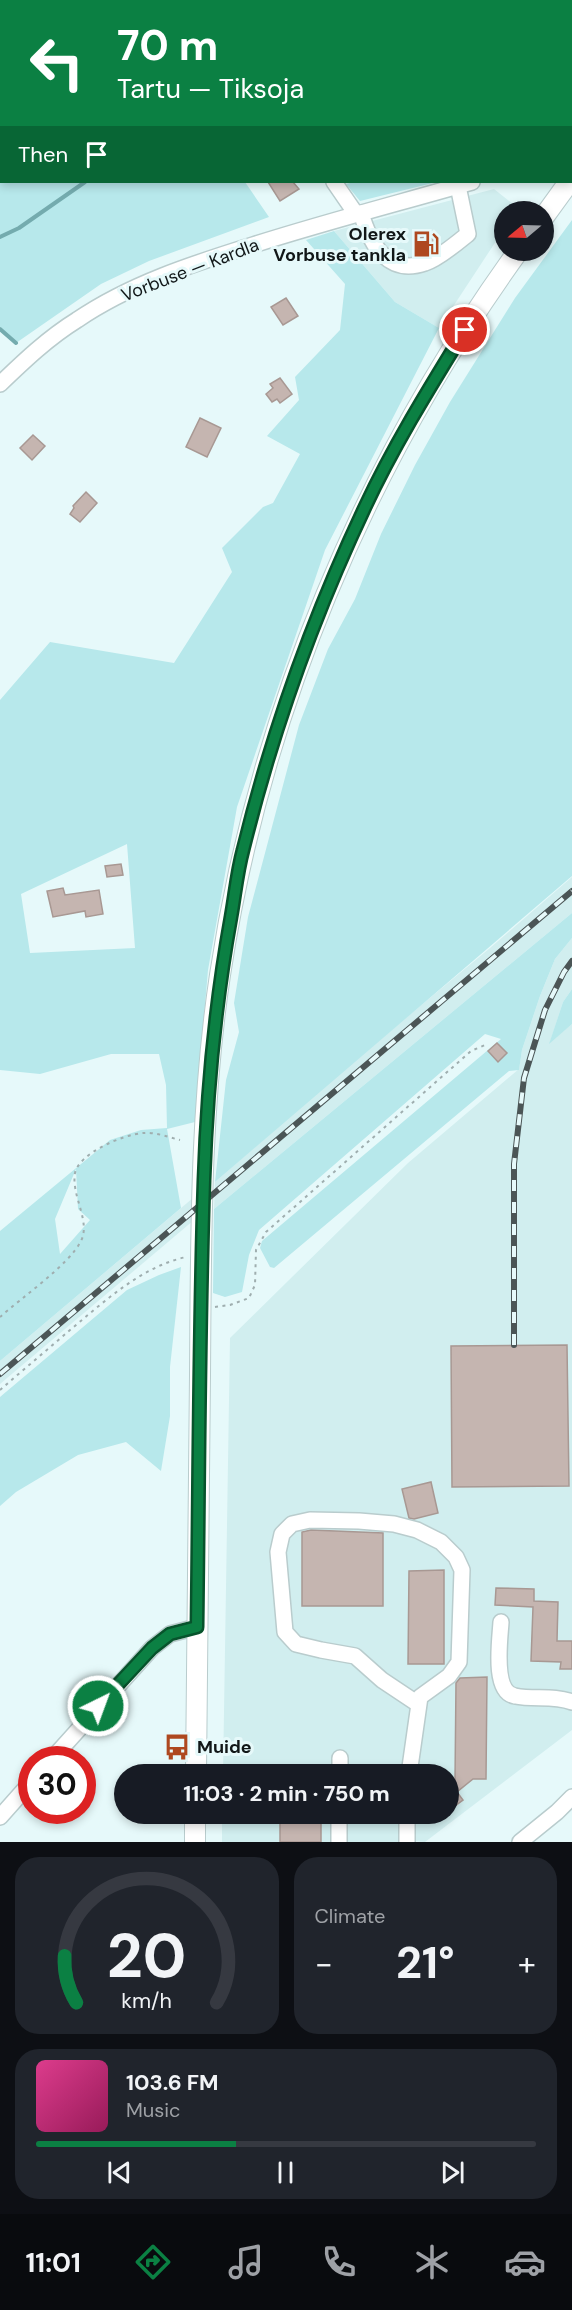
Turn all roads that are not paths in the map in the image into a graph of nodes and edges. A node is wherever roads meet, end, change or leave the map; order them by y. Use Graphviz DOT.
graph roads {
  1 [pos="335,183"];
  2 [pos="568,183"];
  3 [pos="465,184"];
  4 [pos="554,203"];
  5 [pos="359,214"];
  6 [pos="512,261"];
  7 [pos="0,384"];
  8 [pos="501,1622"];
  9 [pos="197,1627"];
  10 [pos="572,1702"];
  11 [pos="418,1704"];
  12 [pos="64,1746"];
  13 [pos="340,1758"];
  14 [pos="196,1764"];
  15 [pos="340,1764"];
  16 [pos="410,1764"];
  17 [pos="572,1781"];
  18 [pos="18,1797"];
  19 [pos="571,1798"];
  20 [pos="0,1817"];
  21 [pos="195,1824"];
  22 [pos="339,1824"];
  23 [pos="407,1824"];
  24 [pos="195,1842"];
  25 [pos="339,1842"];
  26 [pos="407,1842"];
  27 [pos="520,1842"];
  1 -- 5 [label="street"];
  2 -- 4 [label="main road"];
  3 -- 5 [label="street, Vorbuse — Kardla"];
  3 -- 5 [label="street"];
  5 -- 7 [label="street, Vorbuse — Kardla"];
  6 -- 9 [label="main road"];
  8 -- 10 [label="street"];
  9 -- 12 [label="street"];
  9 -- 14 [label="main road"];
  11 -- 11 [label="street"];
  11 -- 16 [label="street"];
  13 -- 15 [label="street"];
  17 -- 19 [label="street"];
  18 -- 20 [label="street"];
  19 -- 27 [label="street"];
  21 -- 24 [label="main road"];
  22 -- 25 [label="street"];
  23 -- 26 [label="street"];
}
